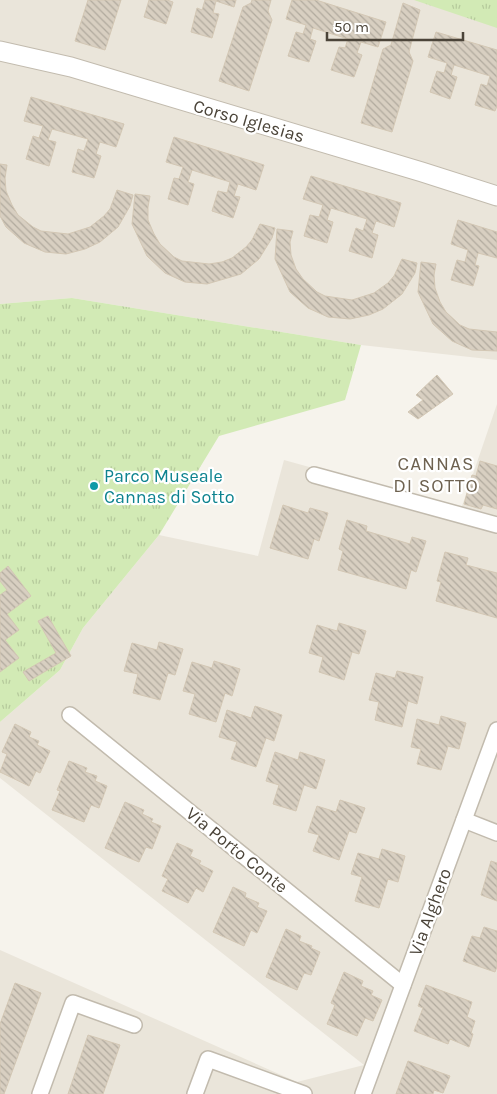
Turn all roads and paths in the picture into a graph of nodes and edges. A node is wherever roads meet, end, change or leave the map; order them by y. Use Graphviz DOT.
graph roads {
  1 [pos="0,51"];
  2 [pos="497,196"];
  3 [pos="314,475"];
  4 [pos="497,525"];
  5 [pos="70,715"];
  6 [pos="497,730"];
  7 [pos="464,820"];
  8 [pos="497,833"];
  9 [pos="403,986"];
  10 [pos="134,1025"];
  11 [pos="40,1094"];
  12 [pos="195,1094"];
  13 [pos="304,1094"];
  14 [pos="363,1094"];
  1 -- 2 [label="street, Corso Iglesias"];
  3 -- 4 [label="street"];
  5 -- 9 [label="street, Via Porto Conte"];
  6 -- 7 [label="street, Via Alghero"];
  7 -- 8 [label="street"];
  7 -- 9 [label="street, Via Alghero"];
  9 -- 14 [label="street, Via Alghero"];
  10 -- 11 [label="street"];
  12 -- 13 [label="street"];
}
